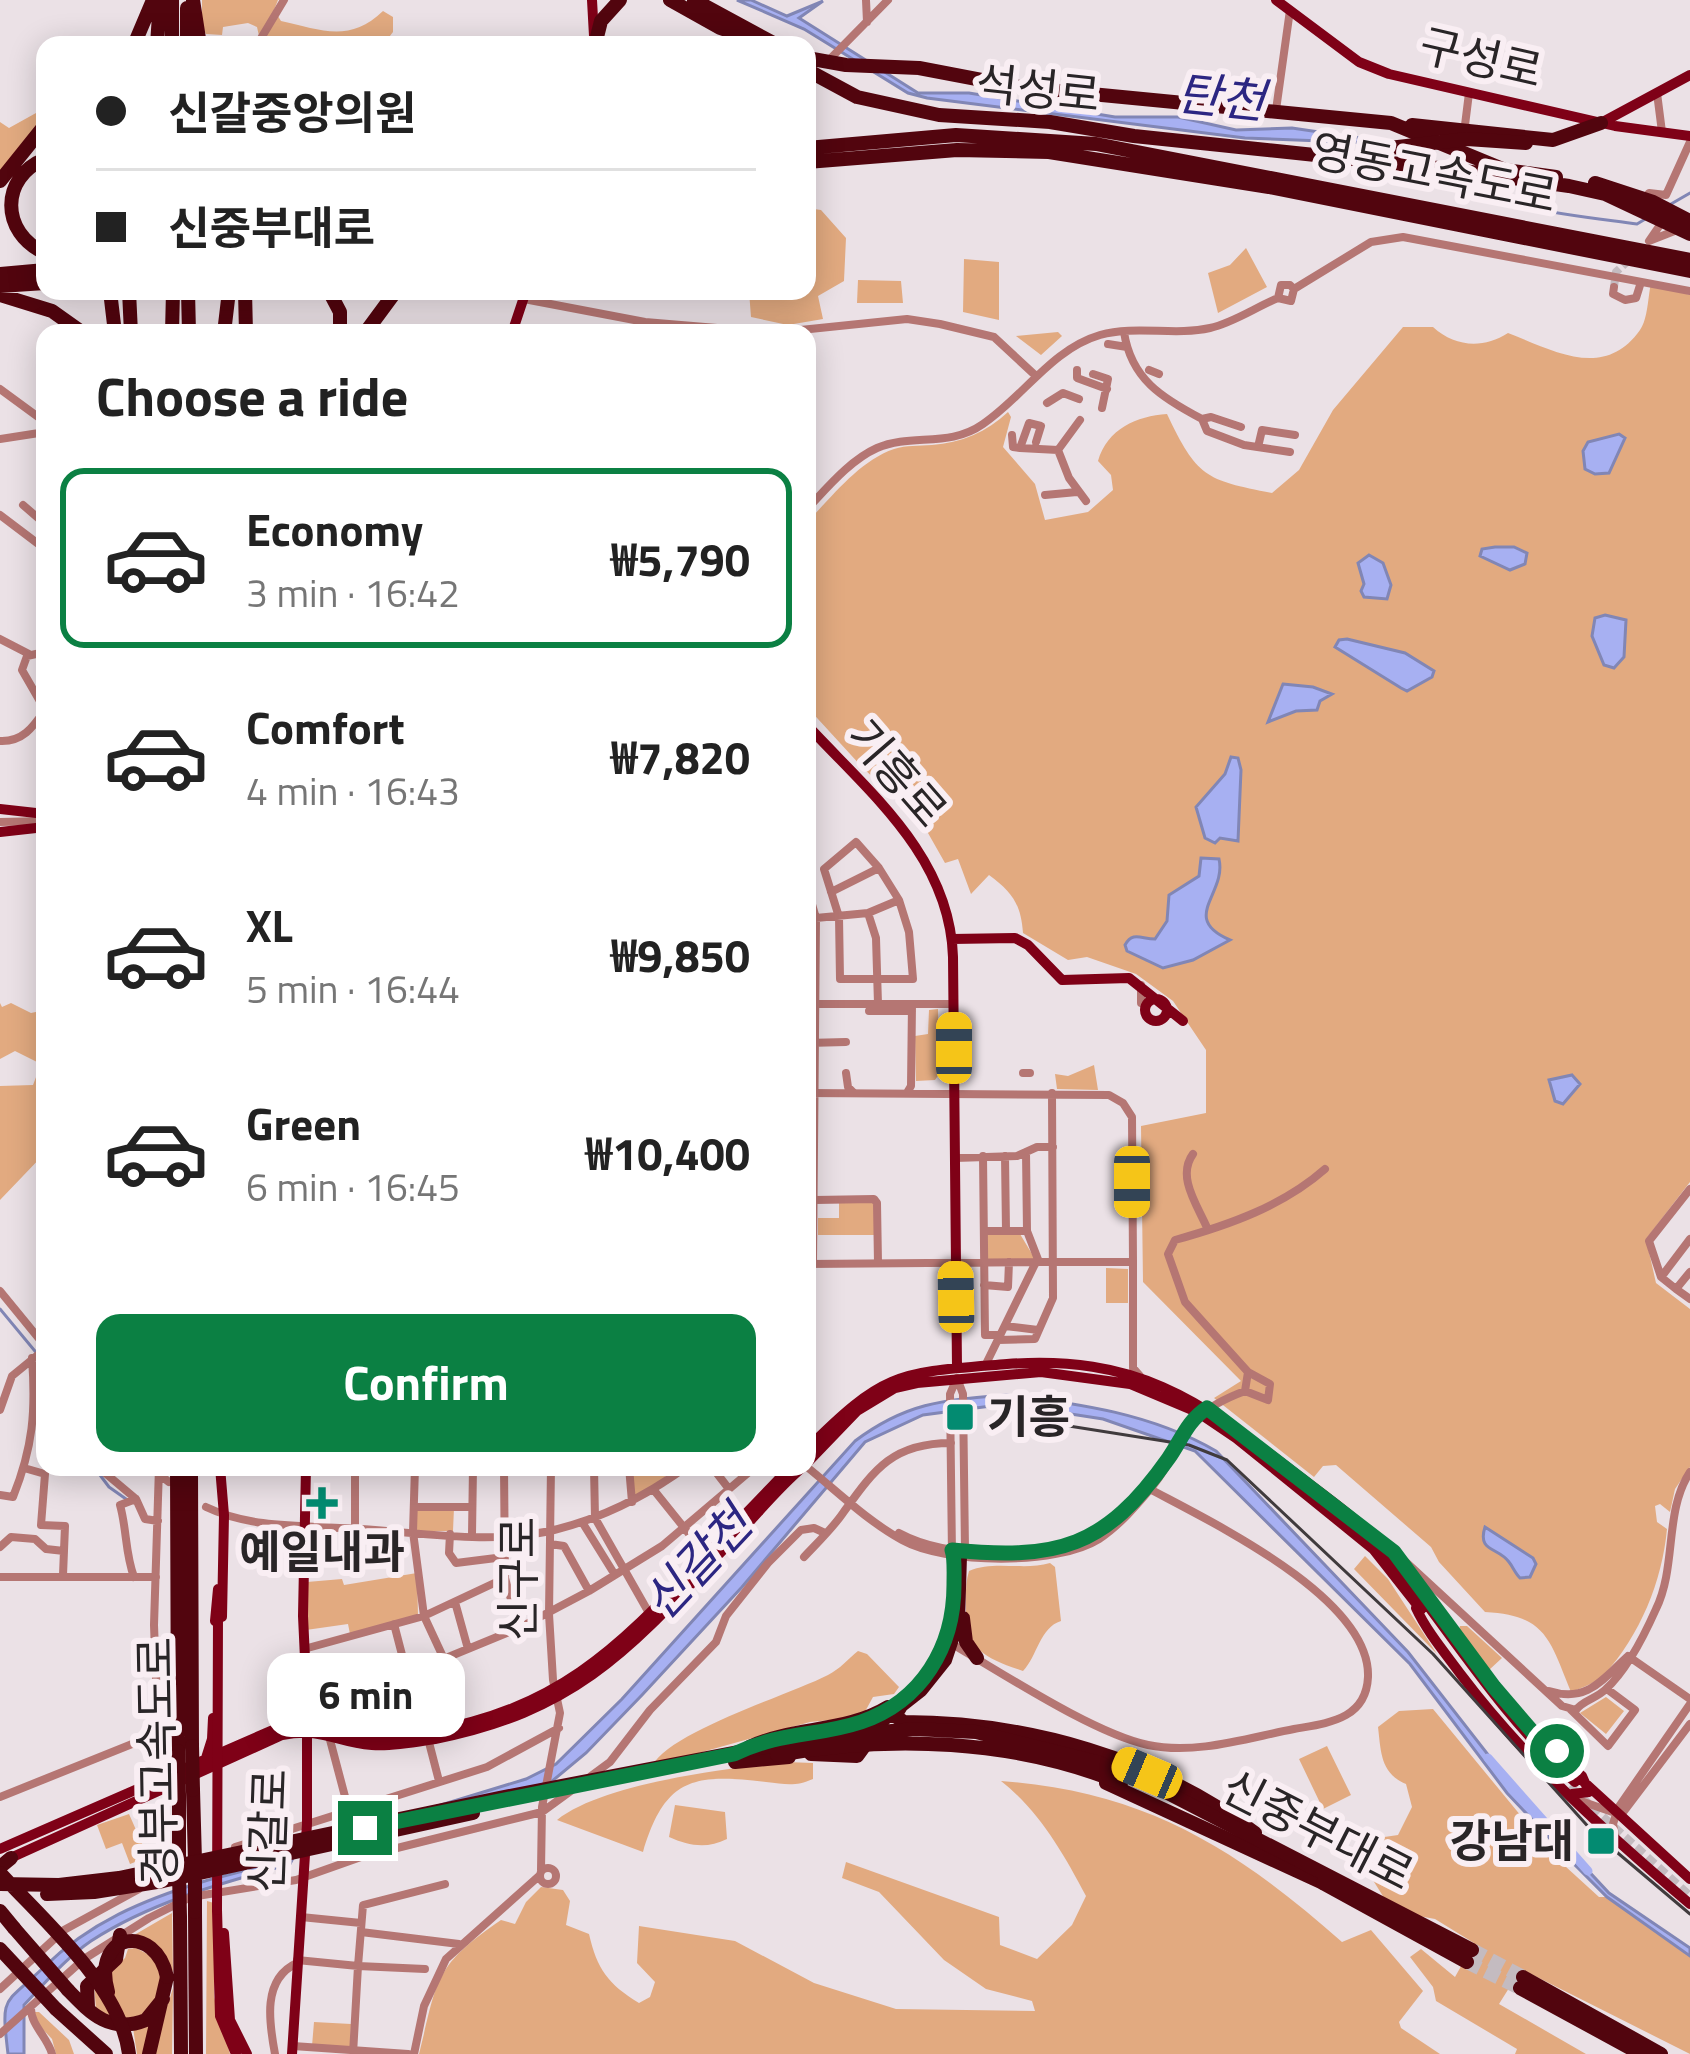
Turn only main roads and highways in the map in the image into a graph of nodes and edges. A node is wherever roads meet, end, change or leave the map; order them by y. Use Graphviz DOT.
graph roads {
  1 [pos="156,0"];
  2 [pos="172,0"];
  3 [pos="190,0"];
  4 [pos="596,0"];
  5 [pos="617,0"];
  6 [pos="670,0"];
  7 [pos="683,0"];
  8 [pos="694,0"];
  9 [pos="707,0"];
  10 [pos="1276,0"];
  11 [pos="138,36"];
  12 [pos="157,36"];
  13 [pos="172,36"];
  14 [pos="188,36"];
  15 [pos="198,36"];
  16 [pos="594,36"];
  17 [pos="597,36"];
  18 [pos="747,36"];
  19 [pos="755,36"];
  20 [pos="757,36"];
  21 [pos="760,36"];
  22 [pos="816,59"];
  23 [pos="1690,74"];
  24 [pos="816,75"];
  25 [pos="1391,123"];
  26 [pos="1601,123"];
  27 [pos="36,136"];
  28 [pos="1690,137"];
  29 [pos="36,145"];
  30 [pos="1444,145"];
  31 [pos="816,147"];
  32 [pos="1259,149"];
  33 [pos="816,161"];
  34 [pos="36,165"];
  35 [pos="1457,170"];
  36 [pos="4,175"];
  37 [pos="1646,204"];
  38 [pos="1678,225"];
  39 [pos="36,246"];
  40 [pos="1690,260"];
  41 [pos="36,271"];
  42 [pos="1690,272"];
  43 [pos="0,274"];
  44 [pos="36,284"];
  45 [pos="0,286"];
  46 [pos="0,296"];
  47 [pos="389,300"];
  48 [pos="70,324"];
  49 [pos="371,324"];
  50 [pos="816,735"];
  51 [pos="0,809"];
  52 [pos="36,819"];
  53 [pos="36,823"];
  54 [pos="0,832"];
  55 [pos="952,939"];
  56 [pos="1183,1021"];
  57 [pos="957,1372"];
  58 [pos="1203,1411"];
  59 [pos="816,1440"];
  60 [pos="816,1460"];
  61 [pos="177,1476"];
  62 [pos="191,1476"];
  63 [pos="218,1476"];
  64 [pos="307,1476"];
  65 [pos="781,1476"];
  66 [pos="800,1476"];
  67 [pos="220,1513"];
  68 [pos="1377,1540"];
  69 [pos="218,1589"];
  70 [pos="959,1612"];
  71 [pos="220,1616"];
  72 [pos="949,1643"];
  73 [pos="933,1676"];
  74 [pos="556,1694"];
  75 [pos="898,1704"];
  76 [pos="307,1732"];
  77 [pos="185,1749"];
  78 [pos="985,1754"];
  79 [pos="206,1758"];
  80 [pos="734,1758"];
  81 [pos="160,1784"];
  82 [pos="1572,1787"];
  83 [pos="186,1793"];
  84 [pos="1647,1837"];
  85 [pos="1270,1846"];
  86 [pos="1631,1853"];
  87 [pos="2,1857"];
  88 [pos="1690,1879"];
  89 [pos="1322,1883"];
  90 [pos="0,1888"];
  91 [pos="1690,1904"];
  92 [pos="220,1910"];
  93 [pos="0,1912"];
  94 [pos="187,1915"];
  95 [pos="120,1936"];
  96 [pos="0,1949"];
  97 [pos="1521,1983"];
  98 [pos="164,1999"];
  99 [pos="111,2003"];
  100 [pos="94,2016"];
  101 [pos="293,2050"];
  102 [pos="240,2051"];
  103 [pos="1654,2053"];
  104 [pos="102,2054"];
  105 [pos="129,2054"];
  106 [pos="149,2054"];
  107 [pos="181,2054"];
  108 [pos="196,2054"];
  1 -- 11 [label="highway"];
  1 -- 12 [label="highway"];
  2 -- 13 [label="highway"];
  3 -- 14 [label="highway"];
  3 -- 15 [label="highway"];
  4 -- 5 [label="highway"];
  4 -- 16 [label="main road"];
  5 -- 17 [label="highway"];
  6 -- 18 [label="highway"];
  7 -- 19 [label="highway"];
  8 -- 20 [label="highway"];
  9 -- 21 [label="highway"];
  10 -- 26 [label="main road, 구성로"];
  22 -- 25 [label="highway, 석성로"];
  23 -- 26 [label="main road"];
  24 -- 32 [label="highway, 석성로"];
  25 -- 26 [label="highway"];
  25 -- 30 [label="highway, 석성로"];
  26 -- 28 [label="main road, 구성로"];
  26 -- 32 [label="highway, bridge"];
  27 -- 36 [label="highway"];
  29 -- 36 [label="highway"];
  30 -- 35 [label="highway"];
  30 -- 37 [label="highway, 석성로"];
  31 -- 40 [label="highway, 영동고속도로"];
  32 -- 35 [label="highway, 석성로"];
  33 -- 42 [label="highway, 영동고속도로"];
  34 -- 39 [label="highway"];
  35 -- 37 [label="highway, 석성로"];
  37 -- 38 [label="highway"];
  41 -- 43 [label="highway"];
  44 -- 45 [label="highway"];
  46 -- 48 [label="highway"];
  47 -- 49 [label="highway"];
  50 -- 55 [label="main road, 기흥로"];
  51 -- 52 [label="main road"];
  53 -- 54 [label="main road"];
  55 -- 56 [label="main road"];
  55 -- 57 [label="main road, 기흥로"];
  57 -- 58 [label="main road"];
  57 -- 58 [label="main road"];
  57 -- 59 [label="main road"];
  57 -- 60 [label="main road"];
  58 -- 68 [label="main road"];
  58 -- 82 [label="main road"];
  61 -- 77 [label="highway, 경부고속도로"];
  62 -- 77 [label="highway, 경부고속도로"];
  63 -- 67 [label="main road"];
  64 -- 76 [label="main road, 신갈로"];
  65 -- 74 [label="main road"];
  66 -- 74 [label="main road"];
  67 -- 69 [label="main road"];
  67 -- 71 [label="main road"];
  68 -- 82 [label="main road"];
  68 -- 82 [label="main road"];
  69 -- 71 [label="main road"];
  69 -- 79 [label="main road"];
  70 -- 72 [label="highway"];
  70 -- 72 [label="highway"];
  70 -- 73 [label="highway"];
  71 -- 92 [label="main road, bridge"];
  72 -- 73 [label="highway"];
  72 -- 75 [label="highway"];
  73 -- 75 [label="highway"];
  74 -- 76 [label="main road"];
  75 -- 80 [label="highway, bridge"];
  75 -- 80 [label="highway, bridge"];
  75 -- 85 [label="highway, bridge"];
  76 -- 79 [label="main road"];
  76 -- 81 [label="main road"];
  76 -- 101 [label="main road, 신갈로, bridge"];
  77 -- 83 [label="highway, 경부고속도로, bridge"];
  78 -- 89 [label="highway"];
  79 -- 81 [label="main road"];
  80 -- 85 [label="highway, 신중부대로, bridge"];
  80 -- 89 [label="highway, 신중부대로, bridge"];
  80 -- 90 [label="highway, 신중부대로, bridge"];
  81 -- 87 [label="main road"];
  82 -- 84 [label="main road"];
  82 -- 86 [label="main road"];
  83 -- 94 [label="highway, 경부고속도로, bridge"];
  83 -- 94 [label="highway, 경부고속도로, bridge"];
  84 -- 86 [label="main road"];
  84 -- 88 [label="main road"];
  85 -- 89 [label="highway, 신중부대로, bridge"];
  86 -- 91 [label="main road"];
  87 -- 99 [label="highway, bridge"];
  92 -- 102 [label="main road"];
  92 -- 102 [label="main road"];
  93 -- 100 [label="highway, bridge"];
  94 -- 107 [label="highway, 경부고속도로"];
  94 -- 108 [label="highway, 경부고속도로"];
  95 -- 100 [label="highway"];
  96 -- 104 [label="highway, bridge"];
  97 -- 103 [label="highway"];
  98 -- 99 [label="highway, bridge"];
  98 -- 100 [label="highway"];
  98 -- 106 [label="highway"];
  99 -- 105 [label="highway, bridge"];
}
